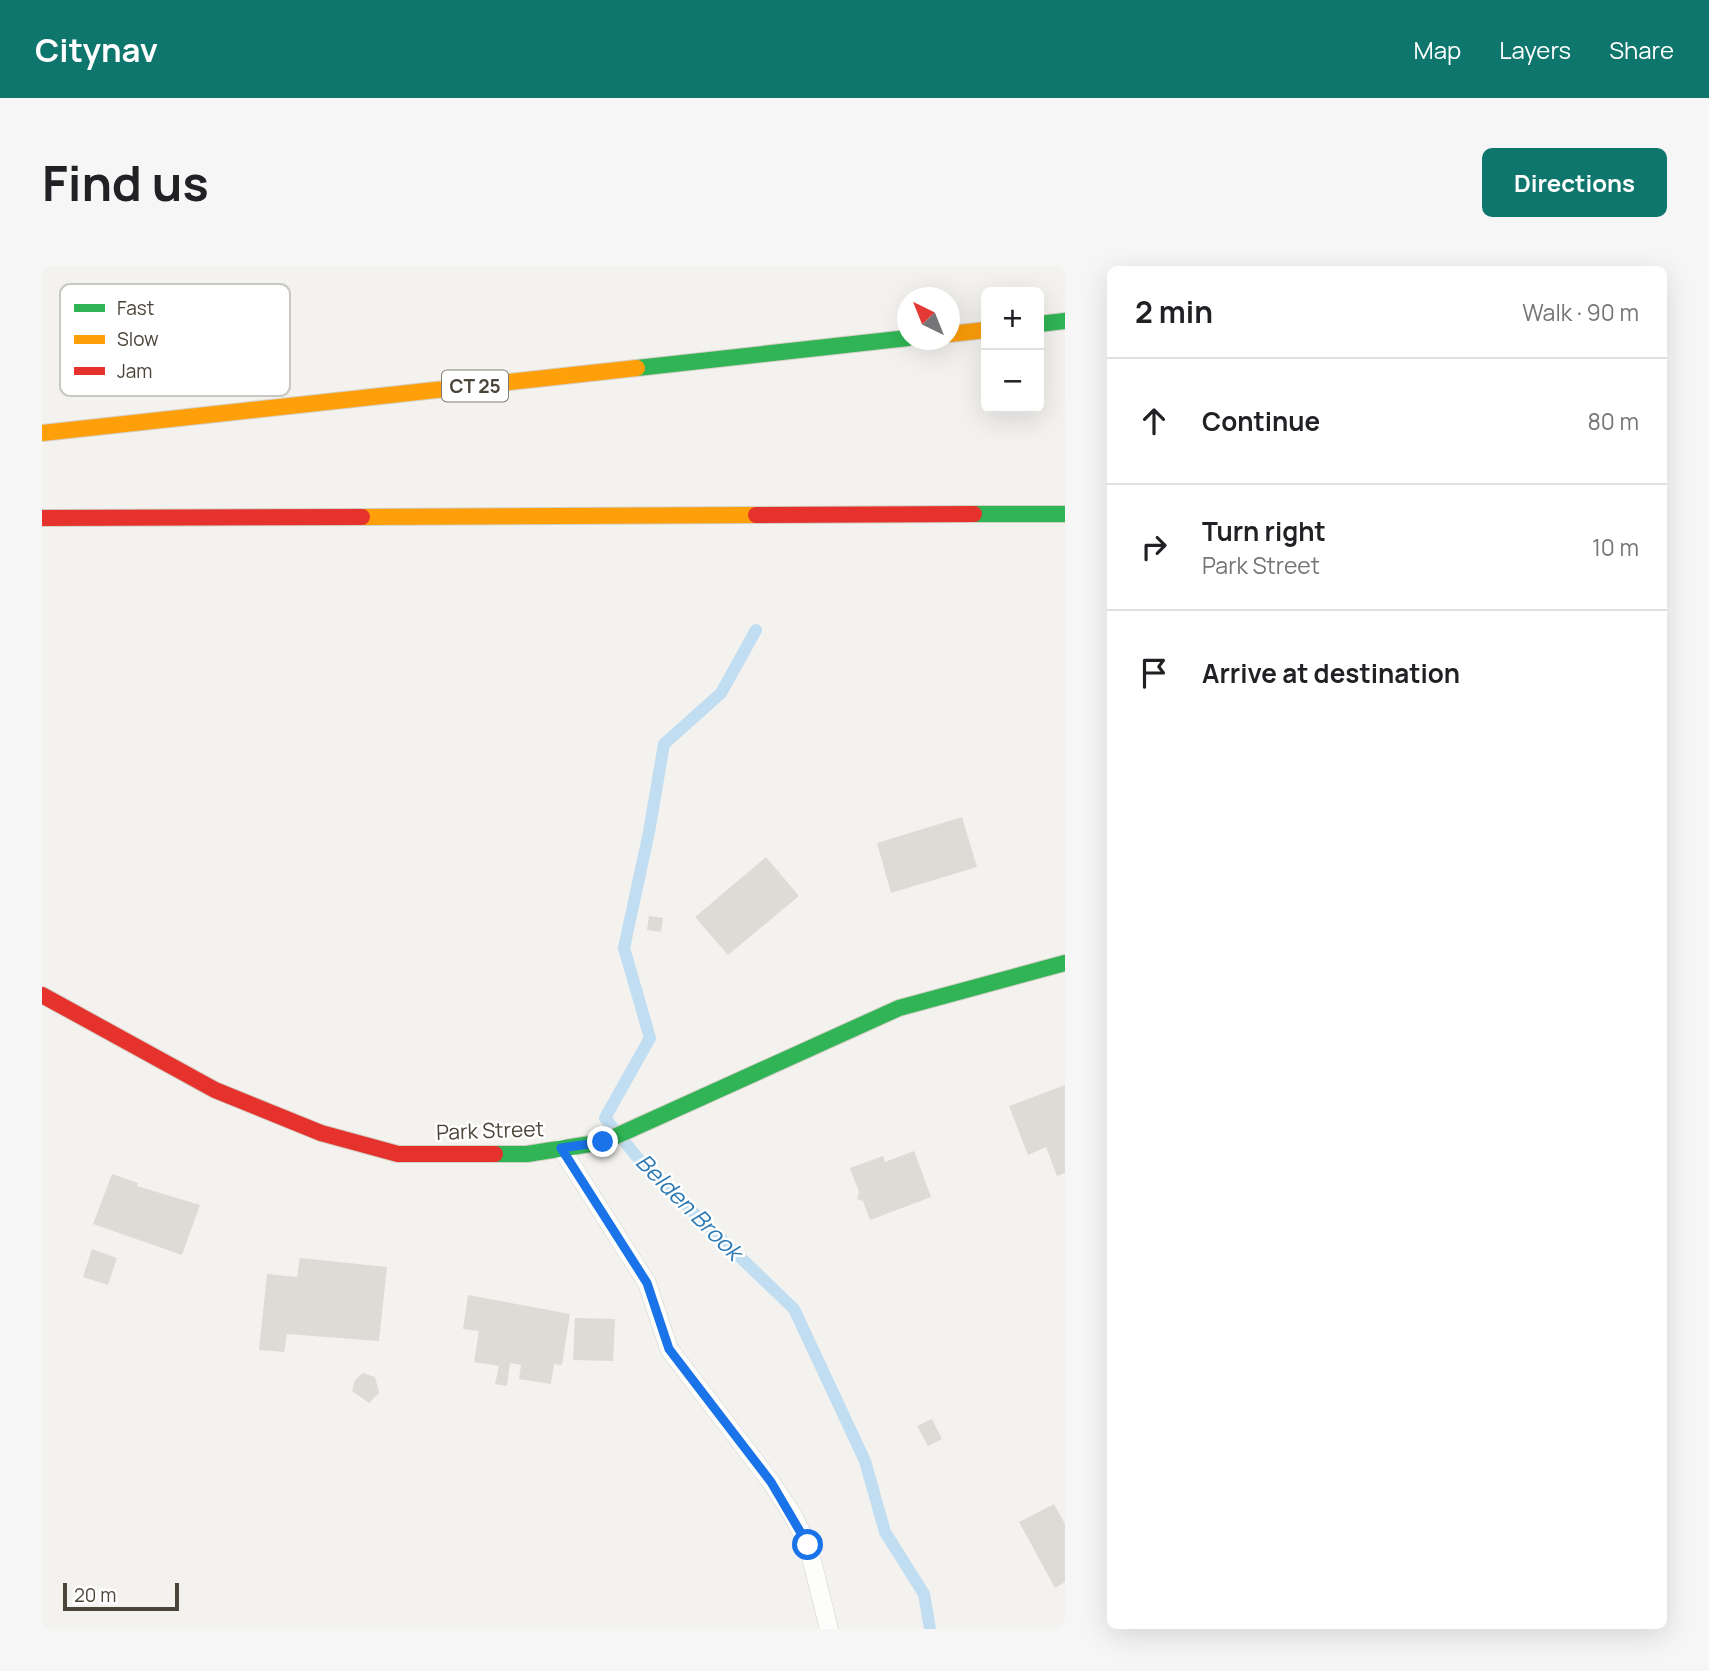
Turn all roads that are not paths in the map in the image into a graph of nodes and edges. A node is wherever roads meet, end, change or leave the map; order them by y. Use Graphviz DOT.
graph roads {
  1 [pos="1065,321"];
  2 [pos="1044,323"];
  3 [pos="981,331"];
  4 [pos="960,333"];
  5 [pos="897,339"];
  6 [pos="42,433"];
  7 [pos="1065,514"];
  8 [pos="42,518"];
  9 [pos="1065,963"];
  10 [pos="42,995"];
  11 [pos="561,1148"];
  12 [pos="828,1629"];
  1 -- 2 [label="main road"];
  3 -- 4 [label="main road"];
  5 -- 6 [label="main road, CT 25"];
  7 -- 8 [label="main road"];
  9 -- 11 [label="main road, Park Street"];
  10 -- 11 [label="main road, Park Street"];
  11 -- 12 [label="lane"];
}
